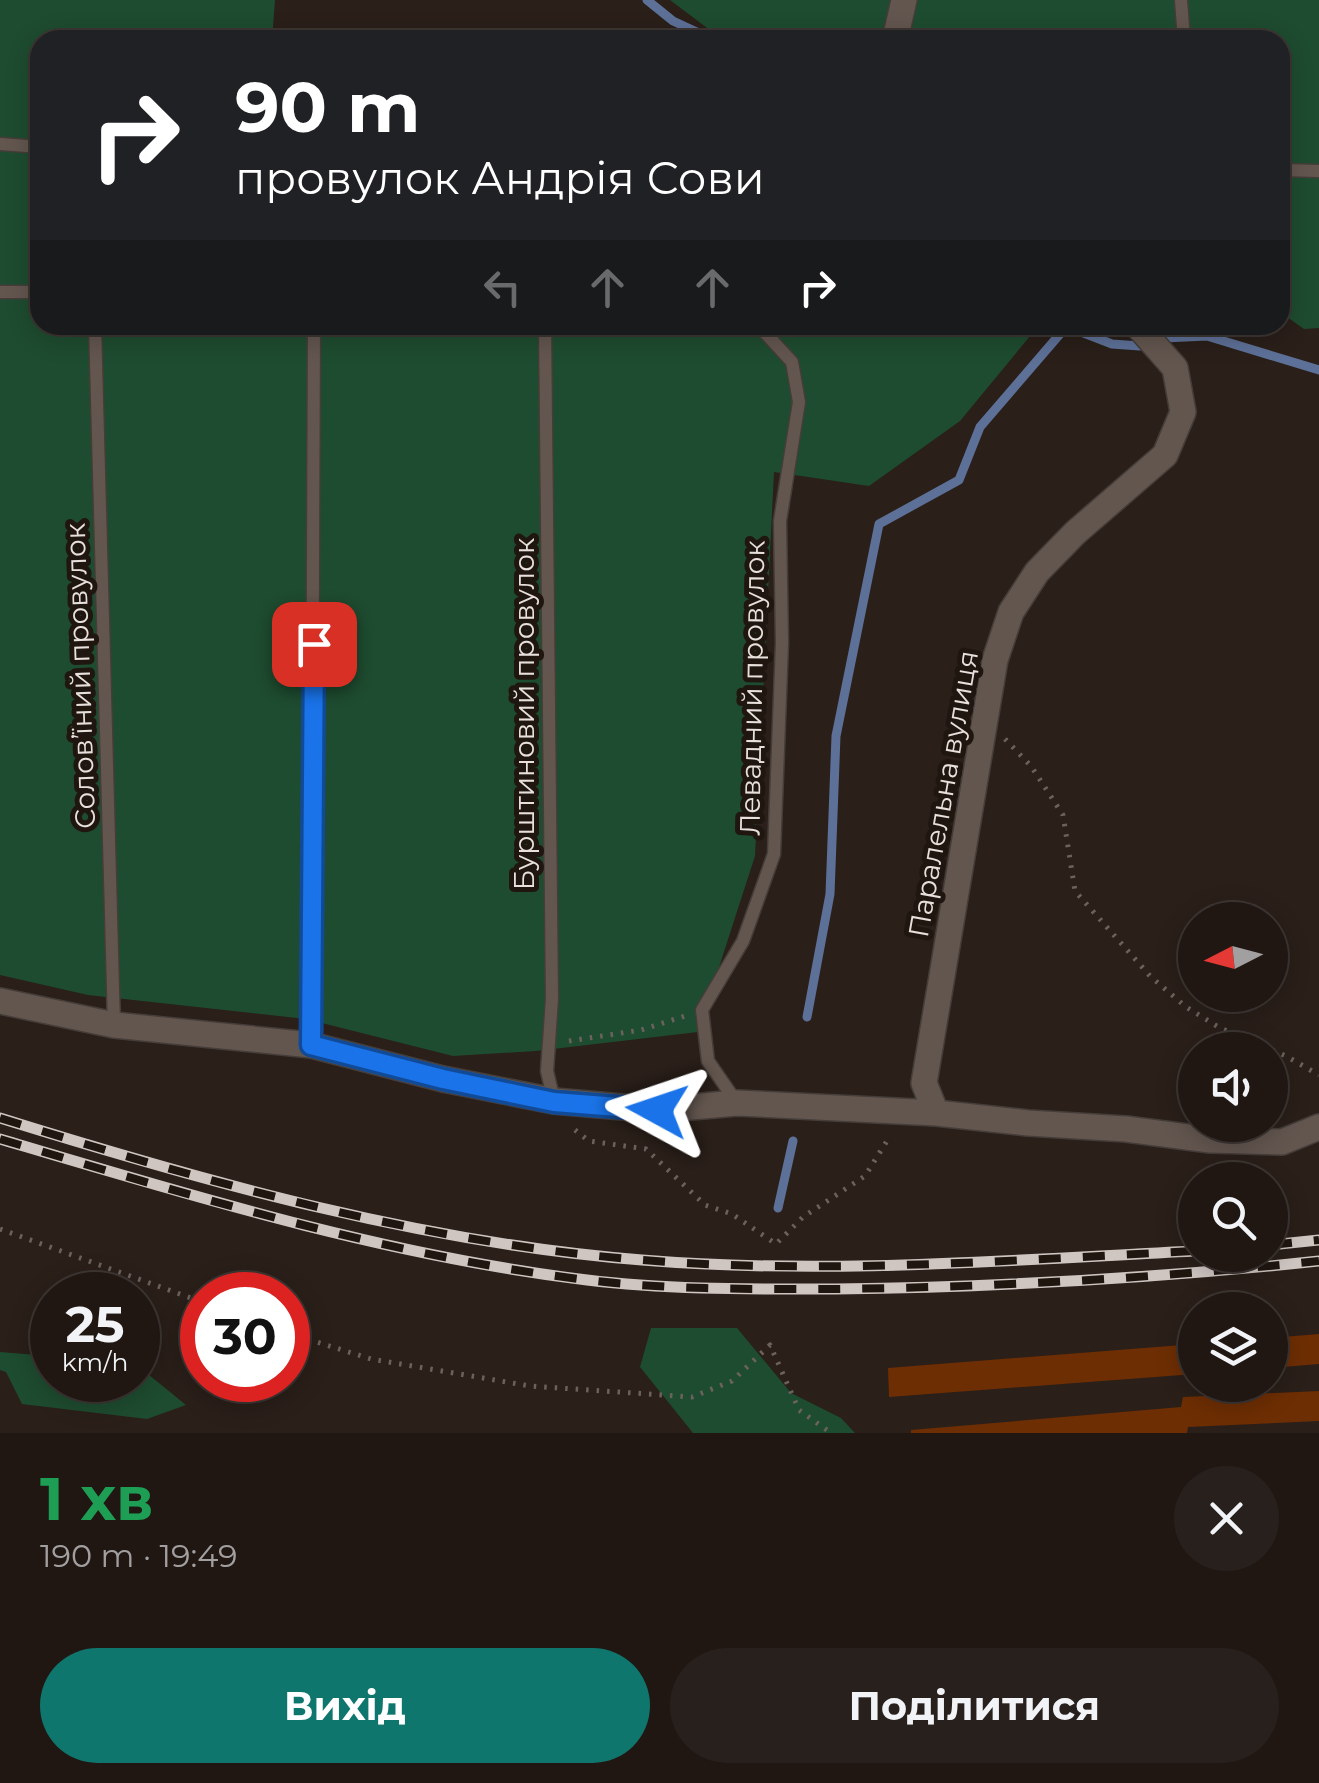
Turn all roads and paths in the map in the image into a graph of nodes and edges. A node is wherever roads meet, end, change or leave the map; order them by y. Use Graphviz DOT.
graph roads {
  1 [pos="904,0"];
  2 [pos="1182,0"];
  3 [pos="897,30"];
  4 [pos="1184,30"];
  5 [pos="0,144"];
  6 [pos="30,146"];
  7 [pos="1290,170"];
  8 [pos="1319,171"];
  9 [pos="0,292"];
  10 [pos="30,292"];
  11 [pos="96,335"];
  12 [pos="314,335"];
  13 [pos="545,335"];
  14 [pos="767,335"];
  15 [pos="1146,335"];
  16 [pos="986,712"];
  17 [pos="0,1001"];
  18 [pos="702,1010"];
  19 [pos="114,1025"];
  20 [pos="548,1044"];
  21 [pos="311,1045"];
  22 [pos="1319,1075"];
  23 [pos="554,1102"];
  24 [pos="737,1103"];
  25 [pos="904,1112"];
  26 [pos="936,1113"];
  27 [pos="1319,1127"];
  28 [pos="0,1229"];
  29 [pos="180,1294"];
  30 [pos="310,1341"];
  31 [pos="831,1433"];
  1 -- 3 [label="street"];
  2 -- 4 [label="lane"];
  5 -- 6 [label="lane"];
  7 -- 8 [label="lane"];
  9 -- 10 [label="lane"];
  11 -- 19 [label="lane, Соловʼїний провулок"];
  12 -- 21 [label="lane"];
  13 -- 20 [label="lane, Бурштиновий провулок"];
  14 -- 18 [label="lane, Левадний провулок"];
  15 -- 16 [label="street, Паралельна вулиця"];
  16 -- 22 [label="path"];
  16 -- 26 [label="street, Паралельна вулиця"];
  17 -- 19 [label="street"];
  18 -- 20 [label="path"];
  18 -- 24 [label="lane"];
  19 -- 21 [label="street"];
  20 -- 23 [label="lane, Бурштиновий провулок"];
  21 -- 23 [label="street"];
  23 -- 24 [label="street"];
  23 -- 25 [label="path"];
  24 -- 25 [label="street"];
  25 -- 26 [label="street"];
  26 -- 27 [label="street"];
  28 -- 29 [label="path"];
  30 -- 31 [label="path"];
}
